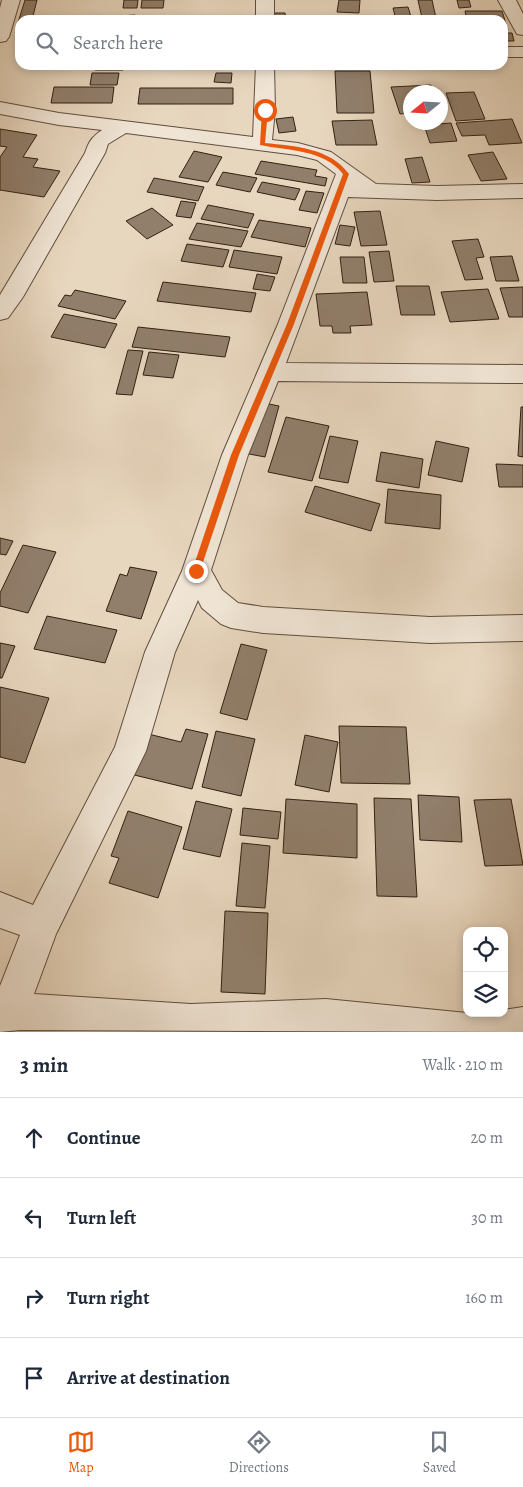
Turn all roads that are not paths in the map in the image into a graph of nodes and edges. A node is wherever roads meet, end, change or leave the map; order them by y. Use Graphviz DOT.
graph roads {
  1 [pos="11,0"];
  2 [pos="265,0"];
  3 [pos="507,0"];
  4 [pos="265,15"];
  5 [pos="523,30"];
  6 [pos="0,37"];
  7 [pos="508,52"];
  8 [pos="523,52"];
  9 [pos="265,70"];
  10 [pos="0,108"];
  11 [pos="87,123"];
  12 [pos="122,127"];
  13 [pos="100,141"];
  14 [pos="262,144"];
  15 [pos="343,184"];
  16 [pos="523,191"];
  17 [pos="0,312"];
  18 [pos="269,372"];
  19 [pos="523,374"];
  20 [pos="196,571"];
  21 [pos="523,628"];
  22 [pos="0,910"];
  23 [pos="41,926"];
  24 [pos="4,1022"];
  25 [pos="523,1026"];
  26 [pos="475,1032"];
  1 -- 6 [label="street"];
  2 -- 4 [label="street"];
  3 -- 5 [label="street"];
  7 -- 8 [label="street"];
  9 -- 14 [label="street"];
  10 -- 11 [label="street"];
  11 -- 12 [label="street"];
  11 -- 13 [label="street"];
  12 -- 13 [label="street"];
  12 -- 14 [label="street"];
  13 -- 17 [label="street"];
  14 -- 15 [label="street"];
  15 -- 16 [label="street"];
  15 -- 18 [label="street"];
  18 -- 19 [label="street"];
  18 -- 20 [label="street"];
  20 -- 21 [label="street"];
  20 -- 23 [label="street"];
  22 -- 23 [label="street"];
  23 -- 24 [label="street"];
  24 -- 26 [label="street"];
  25 -- 26 [label="street"];
}
